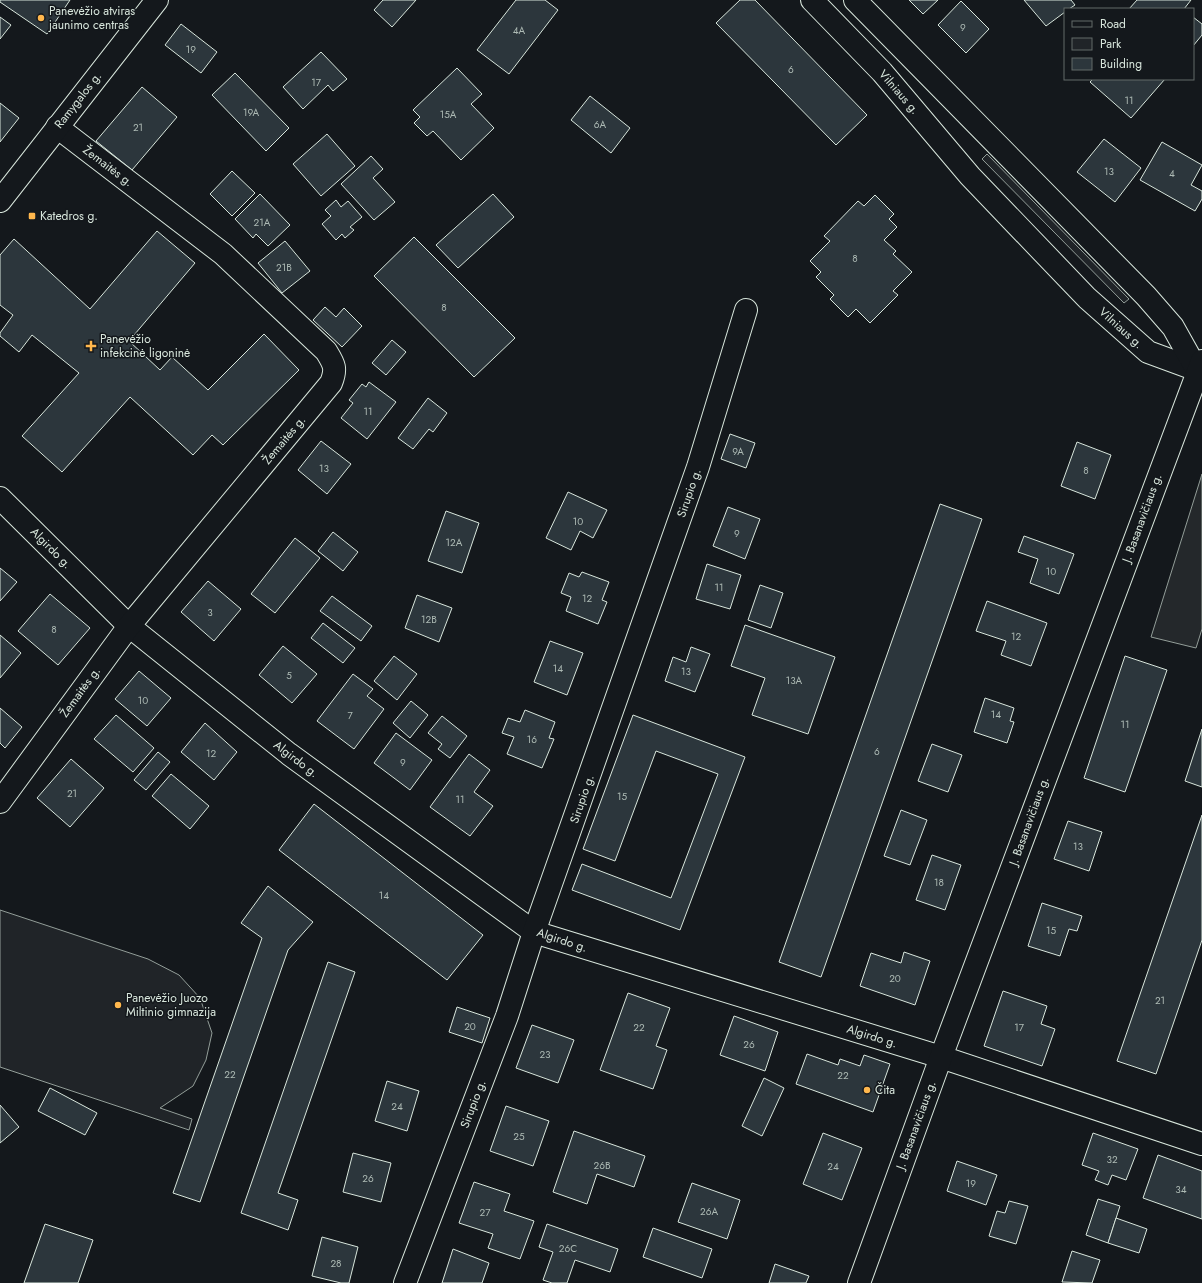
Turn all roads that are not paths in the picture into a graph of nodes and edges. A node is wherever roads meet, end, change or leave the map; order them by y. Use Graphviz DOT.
graph roads {
  1 [pos="157,0"];
  2 [pos="812,0"];
  3 [pos="855,0"];
  4 [pos="57,128"];
  5 [pos="0,201"];
  6 [pos="746,310"];
  7 [pos="1200,366"];
  8 [pos="0,498"];
  9 [pos="129,626"];
  10 [pos="0,802"];
  11 [pos="534,932"];
  12 [pos="941,1057"];
  13 [pos="1202,1144"];
  14 [pos="405,1283"];
  15 [pos="860,1283"];
  1 -- 4 [label="main road, Ramygalos g."];
  2 -- 7 [label="main road, Vilniaus g."];
  3 -- 7 [label="main road"];
  4 -- 5 [label="main road, Ramygalos g."];
  4 -- 9 [label="main road, Žemaitės g."];
  6 -- 11 [label="main road, Sirupio g."];
  7 -- 12 [label="main road, J. Basanavičiaus g."];
  8 -- 9 [label="main road, Algirdo g."];
  9 -- 10 [label="main road, Žemaitės g."];
  9 -- 11 [label="main road, Algirdo g."];
  11 -- 12 [label="main road, Algirdo g."];
  11 -- 14 [label="main road, Sirupio g."];
  12 -- 13 [label="main road, Algirdo g."];
  12 -- 15 [label="main road, J. Basanavičiaus g."];
}
